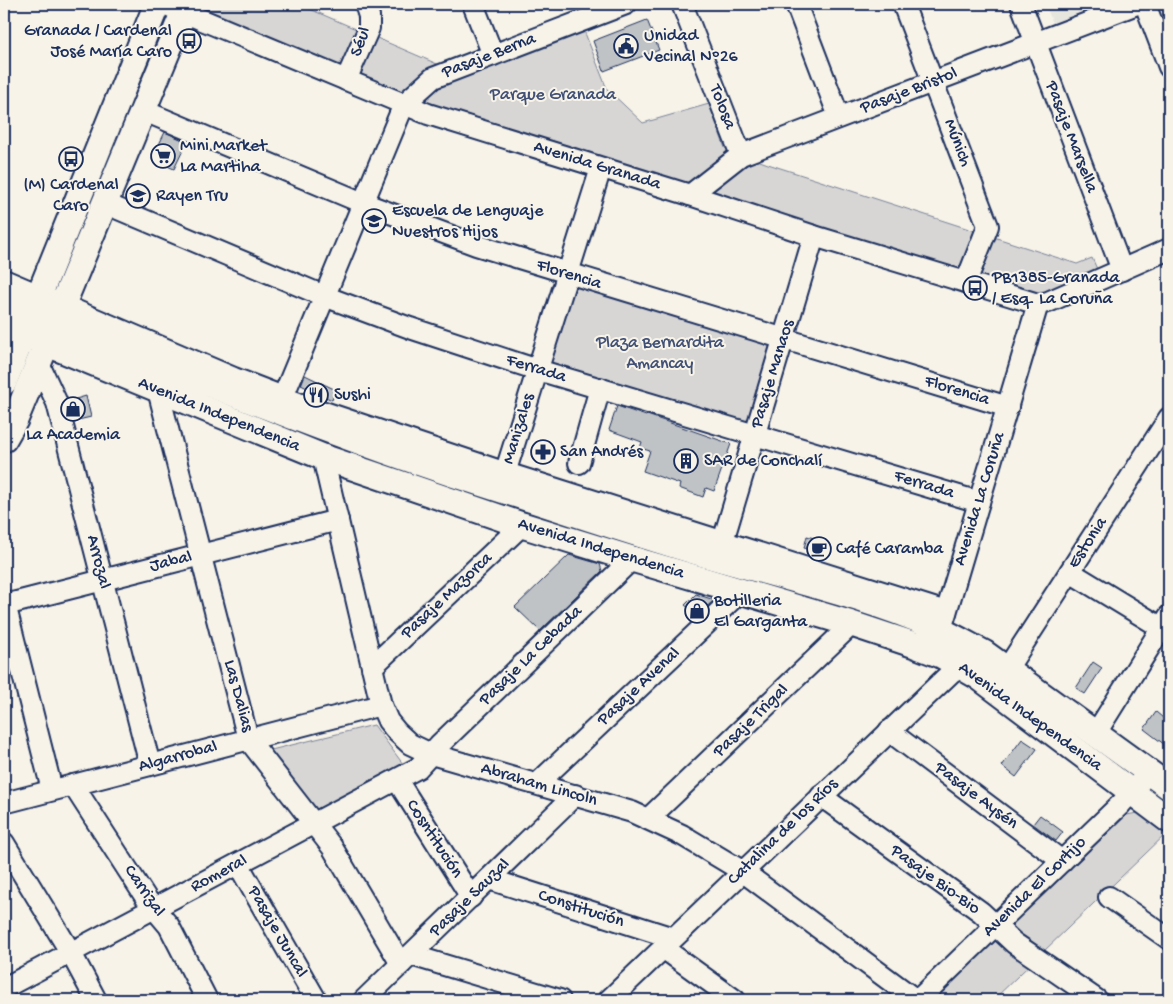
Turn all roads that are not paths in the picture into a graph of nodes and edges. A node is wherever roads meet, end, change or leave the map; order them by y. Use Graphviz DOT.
graph roads {
  1 [pos="158,4"];
  2 [pos="365,4"];
  3 [pos="473,4"];
  4 [pos="626,4"];
  5 [pos="682,4"];
  6 [pos="796,4"];
  7 [pos="903,4"];
  8 [pos="1021,4"];
  9 [pos="1137,4"];
  10 [pos="1145,4"];
  11 [pos="178,7"];
  12 [pos="583,11"];
  13 [pos="1036,42"];
  14 [pos="493,55"];
  15 [pos="1169,67"];
  16 [pos="346,80"];
  17 [pos="933,81"];
  18 [pos="404,104"];
  19 [pos="142,110"];
  20 [pos="839,117"];
  21 [pos="741,155"];
  22 [pos="601,168"];
  23 [pos="89,172"];
  24 [pos="109,192"];
  25 [pos="690,195"];
  26 [pos="363,202"];
  27 [pos="814,236"];
  28 [pos="1169,249"];
  29 [pos="1122,270"];
  30 [pos="568,274"];
  31 [pos="4,280"];
  32 [pos="966,282"];
  33 [pos="324,296"];
  34 [pos="4,300"];
  35 [pos="36,304"];
  36 [pos="1038,304"];
  37 [pos="59,313"];
  38 [pos="13,330"];
  39 [pos="784,339"];
  40 [pos="42,353"];
  41 [pos="538,370"];
  42 [pos="4,382"];
  43 [pos="600,388"];
  44 [pos="158,390"];
  45 [pos="283,398"];
  46 [pos="1008,406"];
  47 [pos="1169,418"];
  48 [pos="755,435"];
  49 [pos="4,439"];
  50 [pos="323,457"];
  51 [pos="578,463"];
  52 [pos="503,481"];
  53 [pos="980,502"];
  54 [pos="338,520"];
  55 [pos="522,525"];
  56 [pos="723,541"];
  57 [pos="201,555"];
  58 [pos="632,559"];
  59 [pos="1070,572"];
  60 [pos="102,580"];
  61 [pos="741,591"];
  62 [pos="4,603"];
  63 [pos="944,621"];
  64 [pos="1166,622"];
  65 [pos="852,624"];
  66 [pos="959,665"];
  67 [pos="372,667"];
  68 [pos="1007,669"];
  69 [pos="381,705"];
  70 [pos="889,731"];
  71 [pos="1096,733"];
  72 [pos="248,739"];
  73 [pos="431,754"];
  74 [pos="150,765"];
  75 [pos="1149,772"];
  76 [pos="397,780"];
  77 [pos="537,784"];
  78 [pos="73,785"];
  79 [pos="1169,787"];
  80 [pos="52,790"];
  81 [pos="1132,792"];
  82 [pos="575,795"];
  83 [pos="821,796"];
  84 [pos="4,803"];
  85 [pos="649,818"];
  86 [pos="1169,820"];
  87 [pos="314,824"];
  88 [pos="4,843"];
  89 [pos="1062,861"];
  90 [pos="238,864"];
  91 [pos="742,871"];
  92 [pos="489,879"];
  93 [pos="1109,896"];
  94 [pos="471,897"];
  95 [pos="155,908"];
  96 [pos="995,925"];
  97 [pos="1169,939"];
  98 [pos="668,943"];
  99 [pos="71,953"];
  100 [pos="406,960"];
  101 [pos="4,988"];
  102 [pos="96,1000"];
  103 [pos="207,1000"];
  104 [pos="316,1000"];
  105 [pos="364,1000"];
  106 [pos="560,1000"];
  107 [pos="609,1000"];
  108 [pos="735,1000"];
  109 [pos="917,1000"];
  110 [pos="1097,1000"];
  1 -- 23 [label="main road"];
  2 -- 16 [label="street, Séul"];
  3 -- 14 [label="street"];
  4 -- 12 [label="street, Pasaje Berna"];
  5 -- 21 [label="street, Tolosa"];
  6 -- 20 [label="street"];
  7 -- 17 [label="street, Múnich"];
  8 -- 13 [label="street, Pasaje Marsella"];
  9 -- 13 [label="street, Pasaje Bristol"];
  10 -- 15 [label="street"];
  11 -- 16 [label="street, Avenida Granada"];
  11 -- 19 [label="main road"];
  12 -- 14 [label="street, Pasaje Berna"];
  13 -- 17 [label="street, Pasaje Bristol"];
  13 -- 29 [label="street, Pasaje Marsella"];
  14 -- 18 [label="street, Pasaje Berna"];
  16 -- 18 [label="street, Avenida Granada"];
  17 -- 20 [label="street, Pasaje Bristol"];
  17 -- 32 [label="street, Múnich"];
  18 -- 22 [label="street, Avenida Granada"];
  18 -- 26 [label="street, Pasaje Berna"];
  19 -- 24 [label="main road"];
  19 -- 26 [label="street, Florencia"];
  20 -- 21 [label="street, Pasaje Bristol"];
  21 -- 25 [label="street, Pasaje Bristol"];
  22 -- 25 [label="street, Avenida Granada"];
  22 -- 30 [label="street, Manizales"];
  23 -- 24 [label="main road"];
  23 -- 35 [label="main road"];
  24 -- 33 [label="street, Ferrada"];
  24 -- 37 [label="main road"];
  25 -- 27 [label="street, Avenida Granada"];
  26 -- 30 [label="street, Florencia"];
  26 -- 33 [label="street, Pasaje Berna"];
  27 -- 32 [label="street, Avenida Granada"];
  27 -- 39 [label="street, Pasaje Manaos"];
  28 -- 29 [label="street"];
  29 -- 36 [label="street"];
  30 -- 39 [label="street, Florencia"];
  30 -- 41 [label="street, Manizales"];
  31 -- 35 [label="street, Avenida Independencia"];
  32 -- 36 [label="street, Avenida Granada"];
  33 -- 41 [label="street, Ferrada"];
  33 -- 45 [label="street, Pasaje Berna"];
  34 -- 35 [label="main road, Avenida Independencia"];
  35 -- 37 [label="main road, Avenida Independencia"];
  35 -- 38 [label="main road"];
  36 -- 46 [label="street, Avenida La Coruña"];
  37 -- 40 [label="main road"];
  37 -- 45 [label="street, Avenida Independencia"];
  37 -- 52 [label="main road, Avenida Independencia"];
  38 -- 40 [label="main road, Avenida Independencia"];
  38 -- 42 [label="main road"];
  39 -- 46 [label="street, Florencia"];
  39 -- 48 [label="street, Pasaje Manaos"];
  40 -- 44 [label="main road, Avenida Independencia"];
  40 -- 49 [label="main road"];
  40 -- 60 [label="street, Arrozal"];
  41 -- 43 [label="street, Ferrada"];
  41 -- 52 [label="street, Manizales"];
  43 -- 48 [label="street, Ferrada"];
  43 -- 51 [label="street"];
  44 -- 50 [label="main road, Avenida Independencia"];
  44 -- 57 [label="street, Las Dalias"];
  45 -- 52 [label="street, Avenida Independencia"];
  46 -- 53 [label="street, Avenida La Coruña"];
  47 -- 59 [label="street, Estonia"];
  48 -- 53 [label="street, Ferrada"];
  48 -- 56 [label="street, Pasaje Manaos"];
  50 -- 54 [label="street, Abraham Lincoln"];
  50 -- 55 [label="main road, Avenida Independencia"];
  52 -- 56 [label="street, Avenida Independencia"];
  52 -- 63 [label="main road, Avenida Independencia"];
  53 -- 63 [label="street, Avenida La Coruña"];
  54 -- 57 [label="street, Jabal"];
  54 -- 67 [label="street, Abraham Lincoln"];
  55 -- 58 [label="main road, Avenida Independencia"];
  55 -- 67 [label="street, Pasaje Mazorca"];
  56 -- 63 [label="street, Avenida Independencia"];
  57 -- 60 [label="street, Jabal"];
  57 -- 72 [label="street, Las Dalias"];
  58 -- 61 [label="main road, Avenida Independencia"];
  58 -- 73 [label="street, Pasaje La Cebada"];
  59 -- 64 [label="street"];
  59 -- 68 [label="street, Estonia"];
  60 -- 62 [label="street, Jabal"];
  60 -- 74 [label="street, Arrozal"];
  61 -- 65 [label="main road, Avenida Independencia"];
  61 -- 77 [label="street, Pasaje Avenal"];
  62 -- 80 [label="street"];
  63 -- 68 [label="main road, Avenida Independencia"];
  64 -- 71 [label="street"];
  65 -- 66 [label="main road, Avenida Independencia"];
  65 -- 85 [label="street, Pasaje Trigal"];
  66 -- 70 [label="street, Catalina de los Ríos"];
  66 -- 81 [label="main road, Avenida Independencia"];
  67 -- 69 [label="street, Abraham Lincoln"];
  68 -- 71 [label="main road, Avenida Independencia"];
  69 -- 72 [label="street, Algarrobal"];
  69 -- 73 [label="street, Abraham Lincoln"];
  70 -- 83 [label="street, Catalina de los Ríos"];
  70 -- 89 [label="street, Pasaje Aysén"];
  71 -- 75 [label="main road, Avenida Independencia"];
  72 -- 74 [label="street, Algarrobal"];
  72 -- 87 [label="street, Las Dalias"];
  73 -- 76 [label="street, Romeral"];
  73 -- 77 [label="street, Abraham Lincoln"];
  74 -- 78 [label="street, Algarrobal"];
  75 -- 79 [label="main road, Avenida Independencia"];
  75 -- 81 [label="street, Avenida El Cortijo"];
  76 -- 87 [label="street, Romeral"];
  76 -- 94 [label="street, Cosntitución"];
  77 -- 82 [label="street, Abraham Lincoln"];
  78 -- 80 [label="street, Algarrobal"];
  78 -- 95 [label="street, Carrizal"];
  80 -- 84 [label="street, Algarrobal"];
  81 -- 86 [label="main road, Avenida Independencia"];
  81 -- 89 [label="street, Avenida El Cortijo"];
  82 -- 85 [label="street, Abraham Lincoln"];
  82 -- 92 [label="street, Pasaje Sauzal"];
  83 -- 91 [label="street, Catalina de los Ríos"];
  83 -- 96 [label="street, Pasaje Bio-Bio"];
  85 -- 91 [label="street, Abraham Lincoln"];
  87 -- 90 [label="street, Romeral"];
  87 -- 100 [label="street, Las Dalias"];
  88 -- 99 [label="street"];
  89 -- 96 [label="street, Avenida El Cortijo"];
  90 -- 95 [label="street, Romeral"];
  90 -- 104 [label="street, Pasaje Juncal"];
  91 -- 98 [label="street, Catalina de los Ríos"];
  91 -- 109 [label="street, Abraham Lincoln"];
  92 -- 94 [label="street, Pasaje Sauzal"];
  92 -- 98 [label="street, Constitución"];
  93 -- 97 [label="street"];
  94 -- 100 [label="street, Pasaje Sauzal"];
  95 -- 99 [label="street, Romeral"];
  95 -- 103 [label="street, Carrizal"];
  96 -- 109 [label="street, Avenida El Cortijo"];
  96 -- 110 [label="street, Pasaje Bio-Bio"];
  98 -- 107 [label="street, Catalina de los Ríos"];
  98 -- 108 [label="street, Constitución"];
  99 -- 101 [label="street, Romeral"];
  99 -- 102 [label="street"];
  100 -- 105 [label="street, Pasaje Sauzal"];
  100 -- 106 [label="street"];
}
